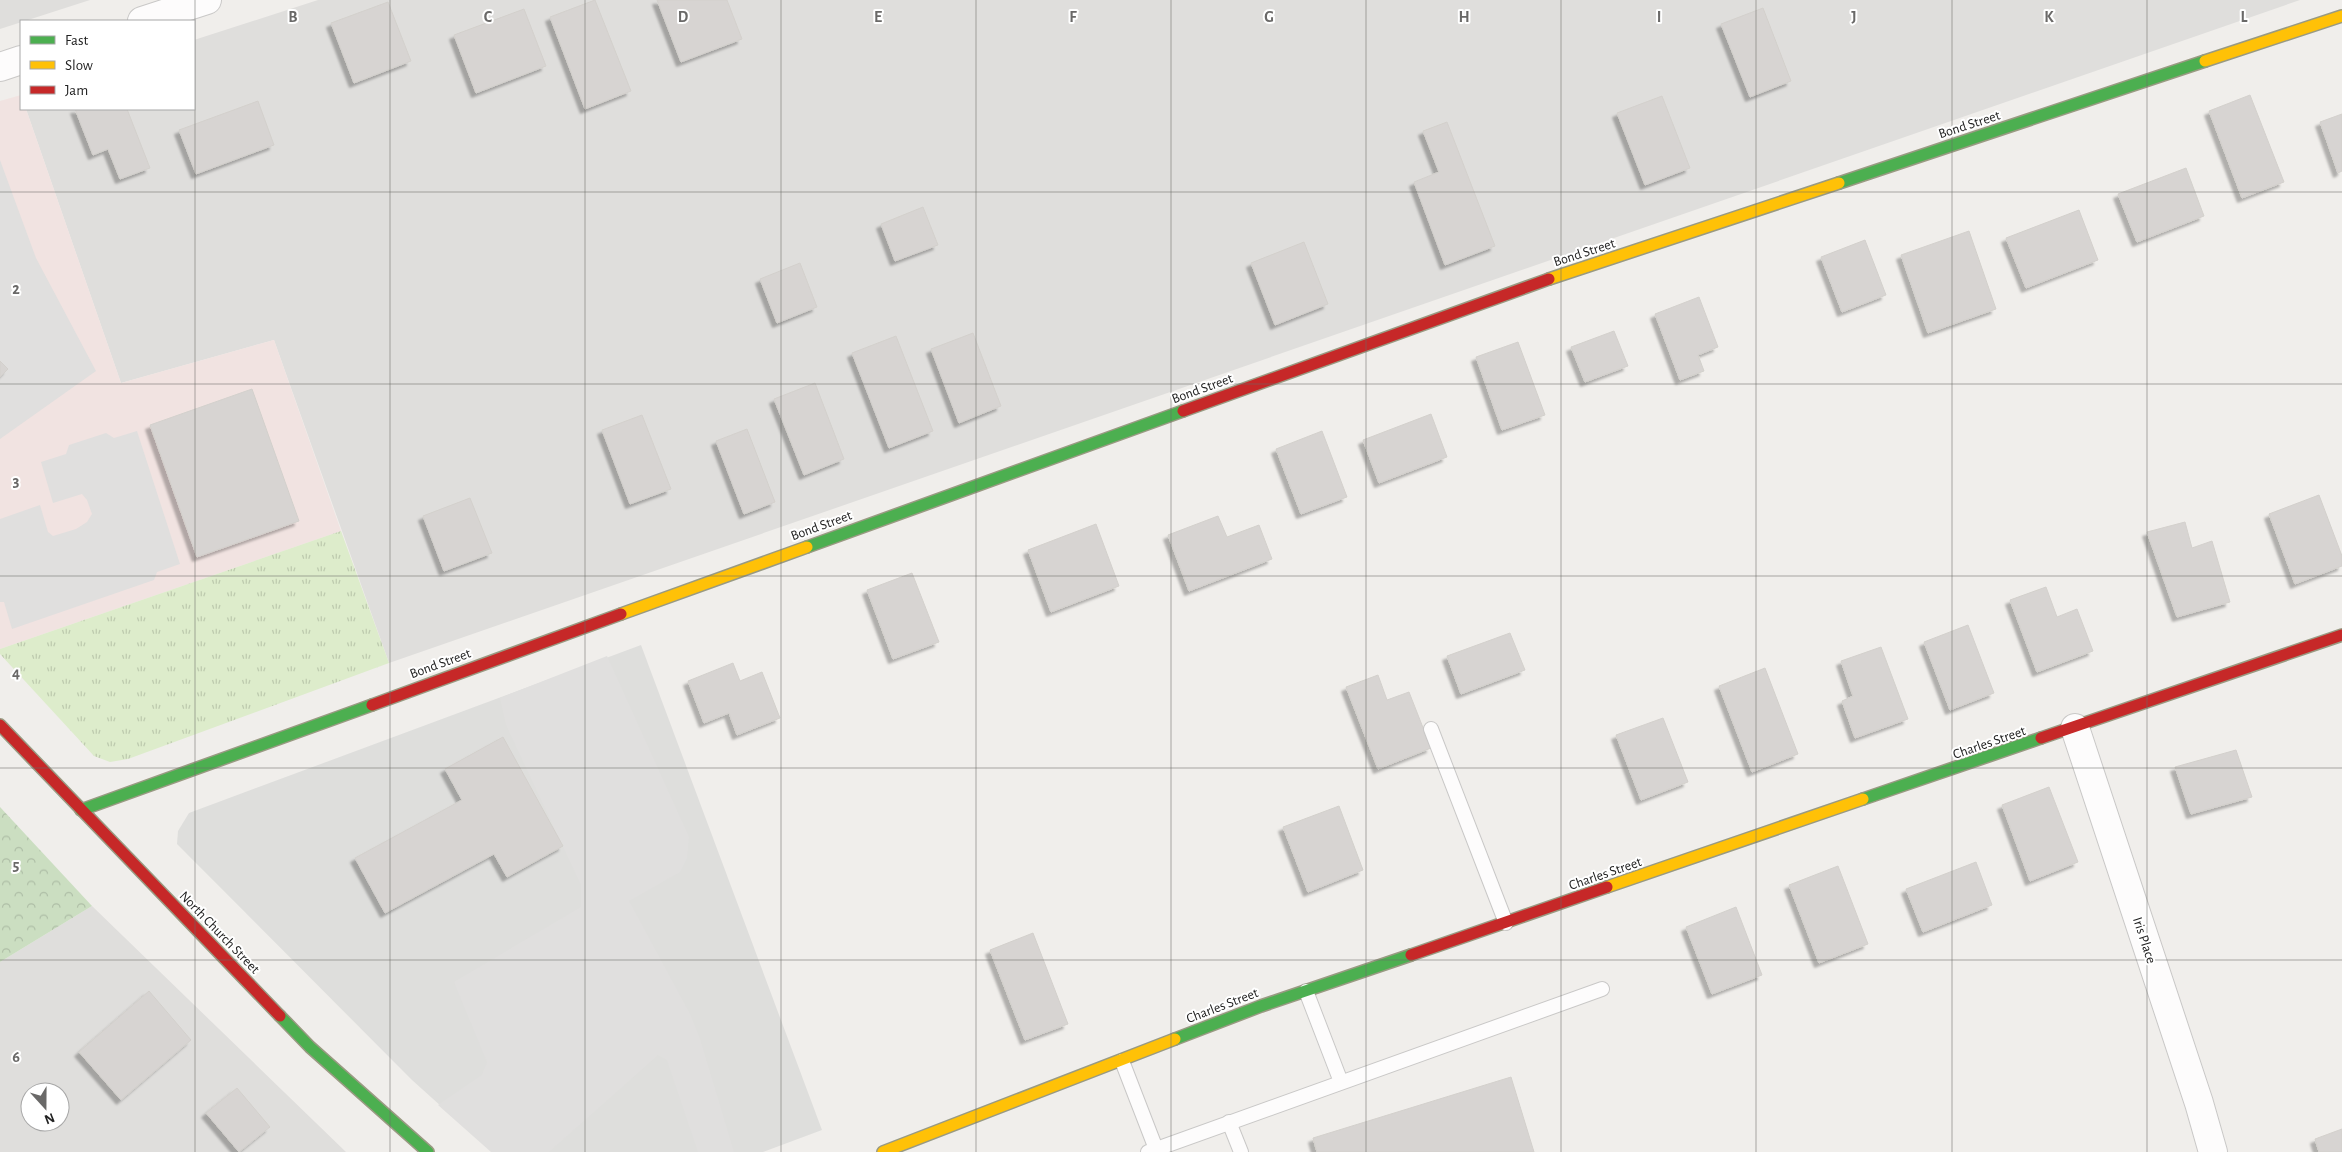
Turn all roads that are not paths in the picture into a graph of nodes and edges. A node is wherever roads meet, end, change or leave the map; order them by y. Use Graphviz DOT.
graph roads {
  1 [pos="207,0"];
  2 [pos="2342,16"];
  3 [pos="145,20"];
  4 [pos="20,60"];
  5 [pos="0,67"];
  6 [pos="2342,636"];
  7 [pos="0,725"];
  8 [pos="2076,728"];
  9 [pos="1432,729"];
  10 [pos="81,810"];
  11 [pos="1506,923"];
  12 [pos="1602,989"];
  13 [pos="1306,991"];
  14 [pos="1122,1060"];
  15 [pos="1341,1082"];
  16 [pos="1229,1122"];
  17 [pos="1152,1151"];
  18 [pos="428,1152"];
  19 [pos="883,1152"];
  20 [pos="1240,1152"];
  21 [pos="2212,1152"];
  1 -- 3 [label="street"];
  2 -- 10 [label="street, Bond Street"];
  4 -- 5 [label="street"];
  6 -- 8 [label="street, Charles Street"];
  7 -- 10 [label="street, North Church Street"];
  8 -- 11 [label="street, Charles Street"];
  8 -- 21 [label="street, Iris Place"];
  9 -- 11 [label="lane"];
  10 -- 18 [label="street, North Church Street"];
  11 -- 13 [label="street, Charles Street"];
  12 -- 15 [label="lane"];
  13 -- 14 [label="street, Charles Street"];
  13 -- 15 [label="lane"];
  14 -- 17 [label="lane"];
  14 -- 19 [label="street, Charles Street"];
  15 -- 16 [label="lane"];
  16 -- 17 [label="lane"];
  16 -- 20 [label="lane"];
}
